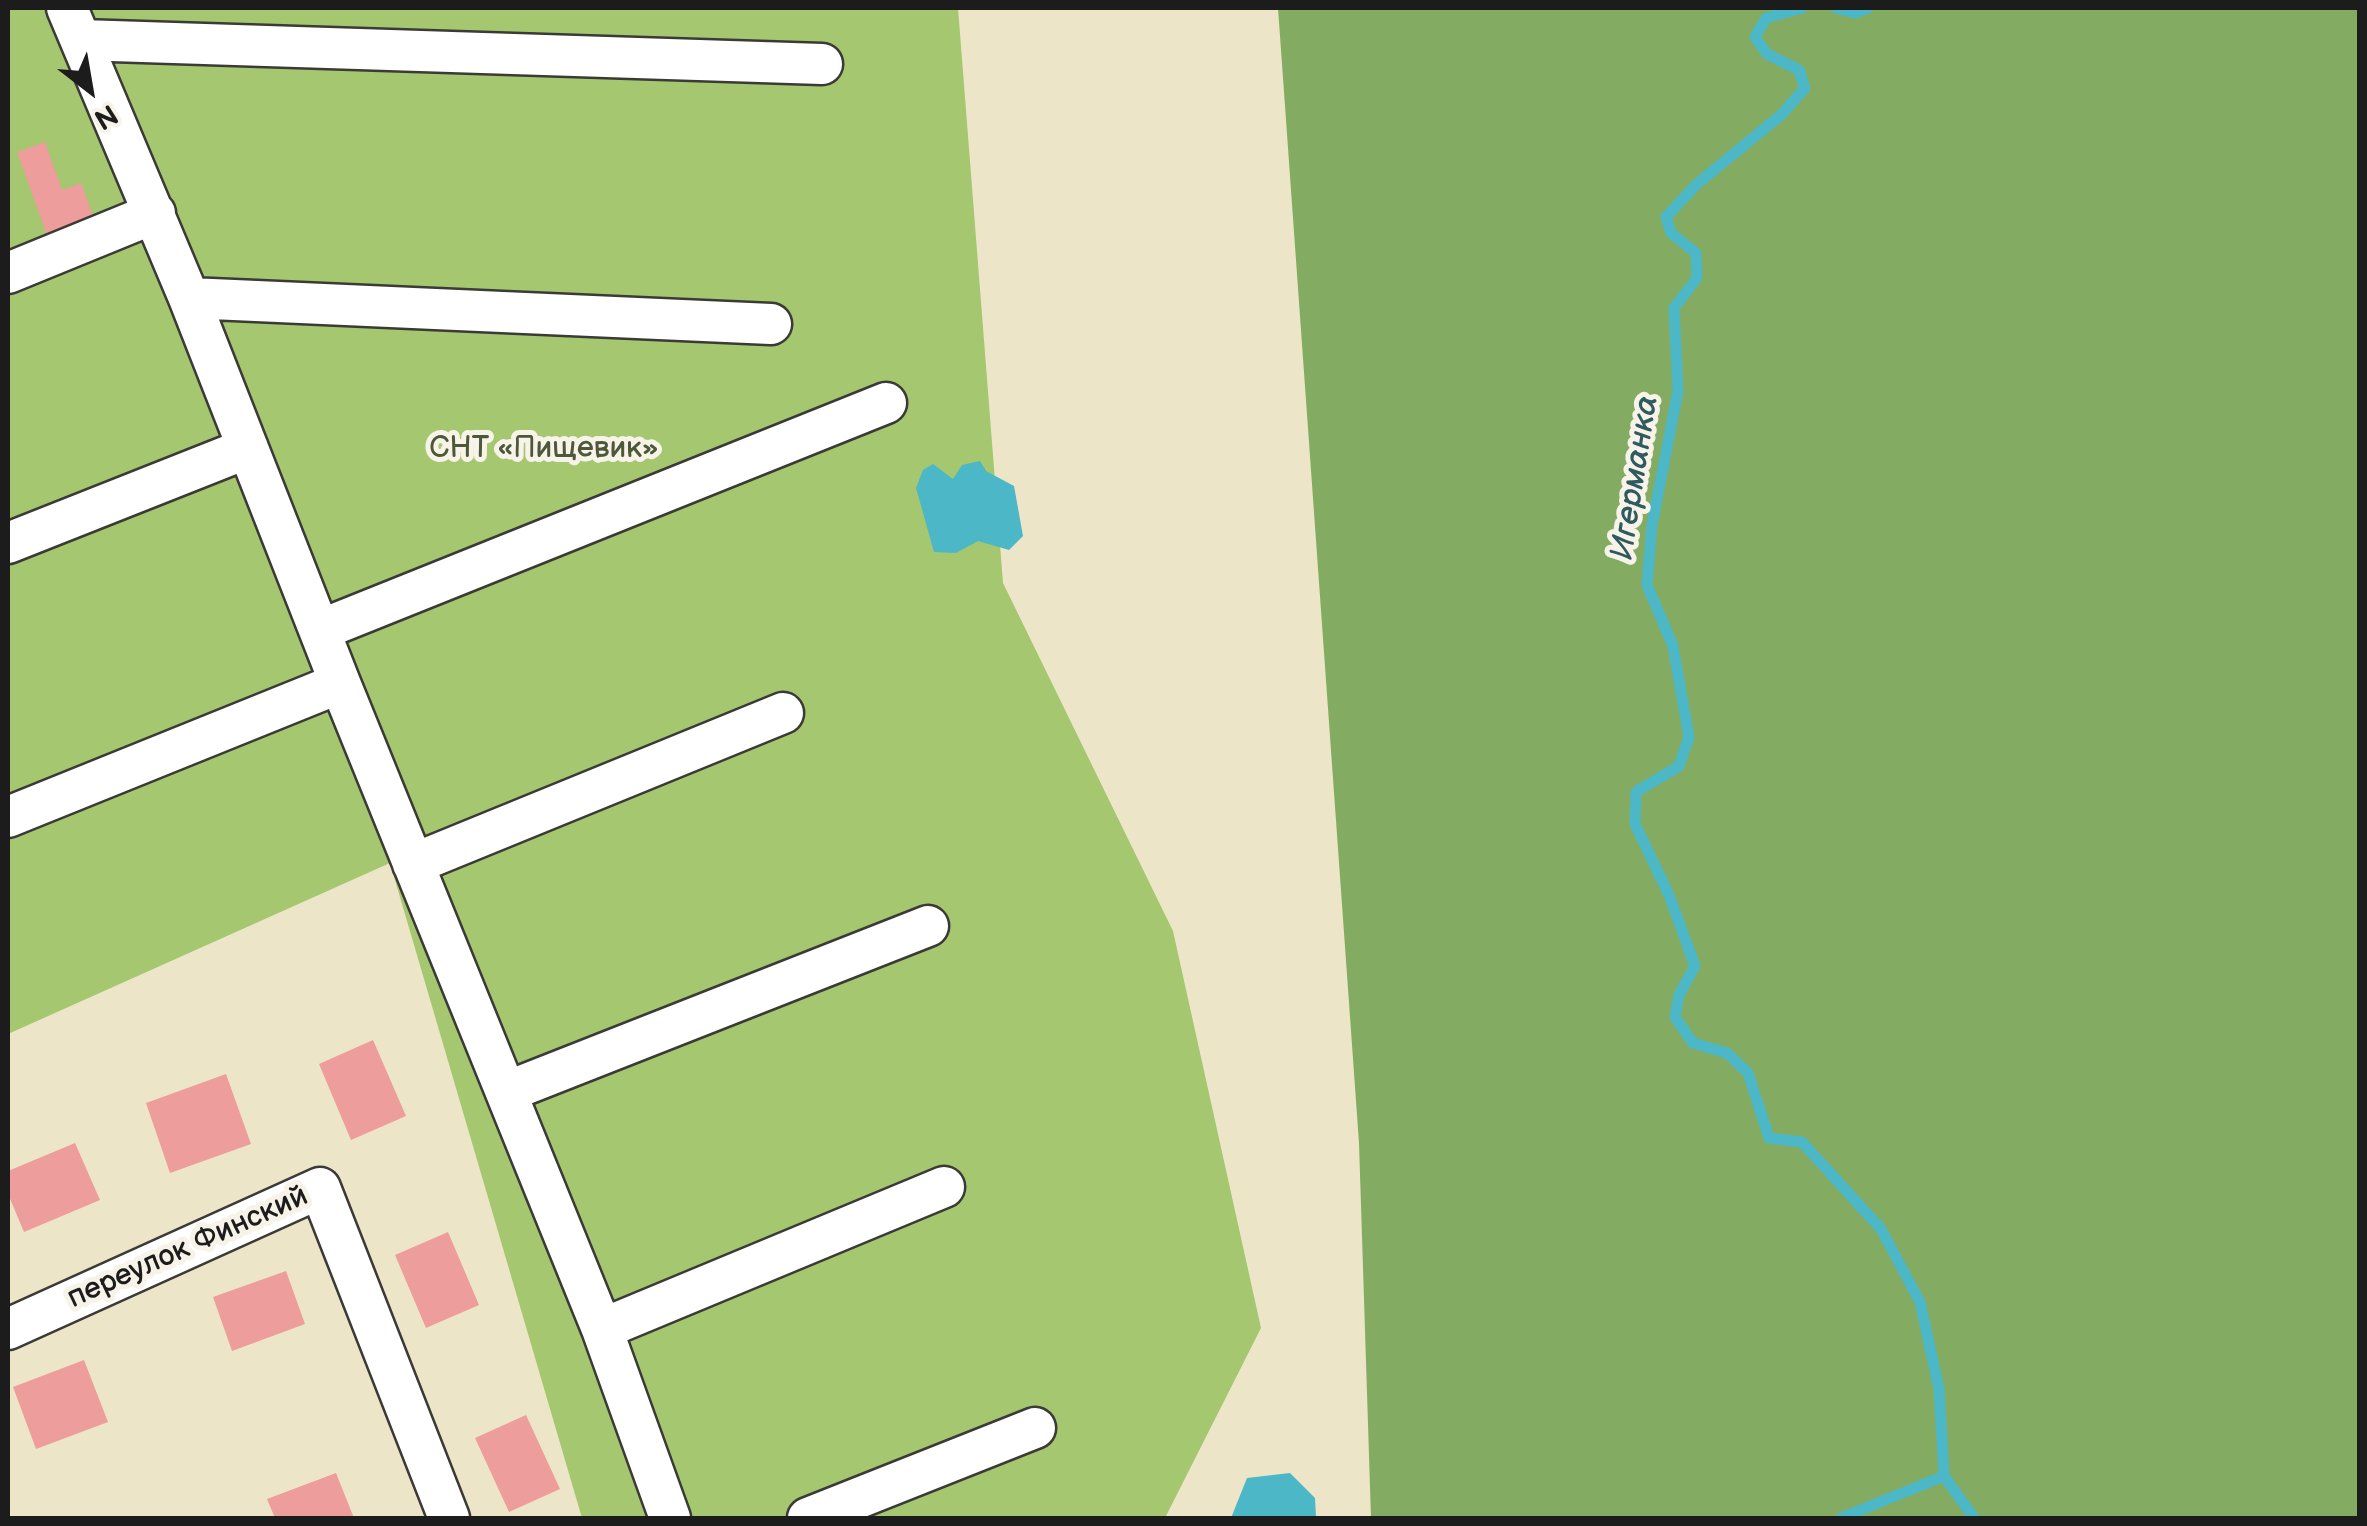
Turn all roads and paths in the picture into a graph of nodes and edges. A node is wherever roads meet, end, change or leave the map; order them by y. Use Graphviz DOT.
graph roads {
  1 [pos="74,24"];
  2 [pos="822,64"];
  3 [pos="155,214"];
  4 [pos="8,273"];
  5 [pos="190,298"];
  6 [pos="771,324"];
  7 [pos="886,404"];
  8 [pos="248,448"];
  9 [pos="8,543"];
  10 [pos="320,630"];
  11 [pos="340,683"];
  12 [pos="784,713"];
  13 [pos="8,818"];
  14 [pos="414,864"];
  15 [pos="928,926"];
  16 [pos="506,1092"];
  17 [pos="944,1187"];
  18 [pos="8,1328"];
  19 [pos="602,1329"];
  20 [pos="1035,1428"];
  21 [pos="449,1518"];
  22 [pos="670,1518"];
  23 [pos="808,1518"];
  1 -- 2 [label="street"];
  1 -- 3 [label="street"];
  3 -- 4 [label="street"];
  3 -- 5 [label="street"];
  5 -- 6 [label="street"];
  5 -- 8 [label="street"];
  7 -- 10 [label="street"];
  8 -- 9 [label="street"];
  8 -- 10 [label="street"];
  10 -- 11 [label="street"];
  11 -- 13 [label="street"];
  11 -- 14 [label="street"];
  12 -- 14 [label="street"];
  14 -- 16 [label="street"];
  15 -- 16 [label="street"];
  16 -- 19 [label="street"];
  17 -- 19 [label="street"];
  18 -- 21 [label="street, переулок Финский"];
  19 -- 22 [label="street"];
  20 -- 23 [label="street"];
}
